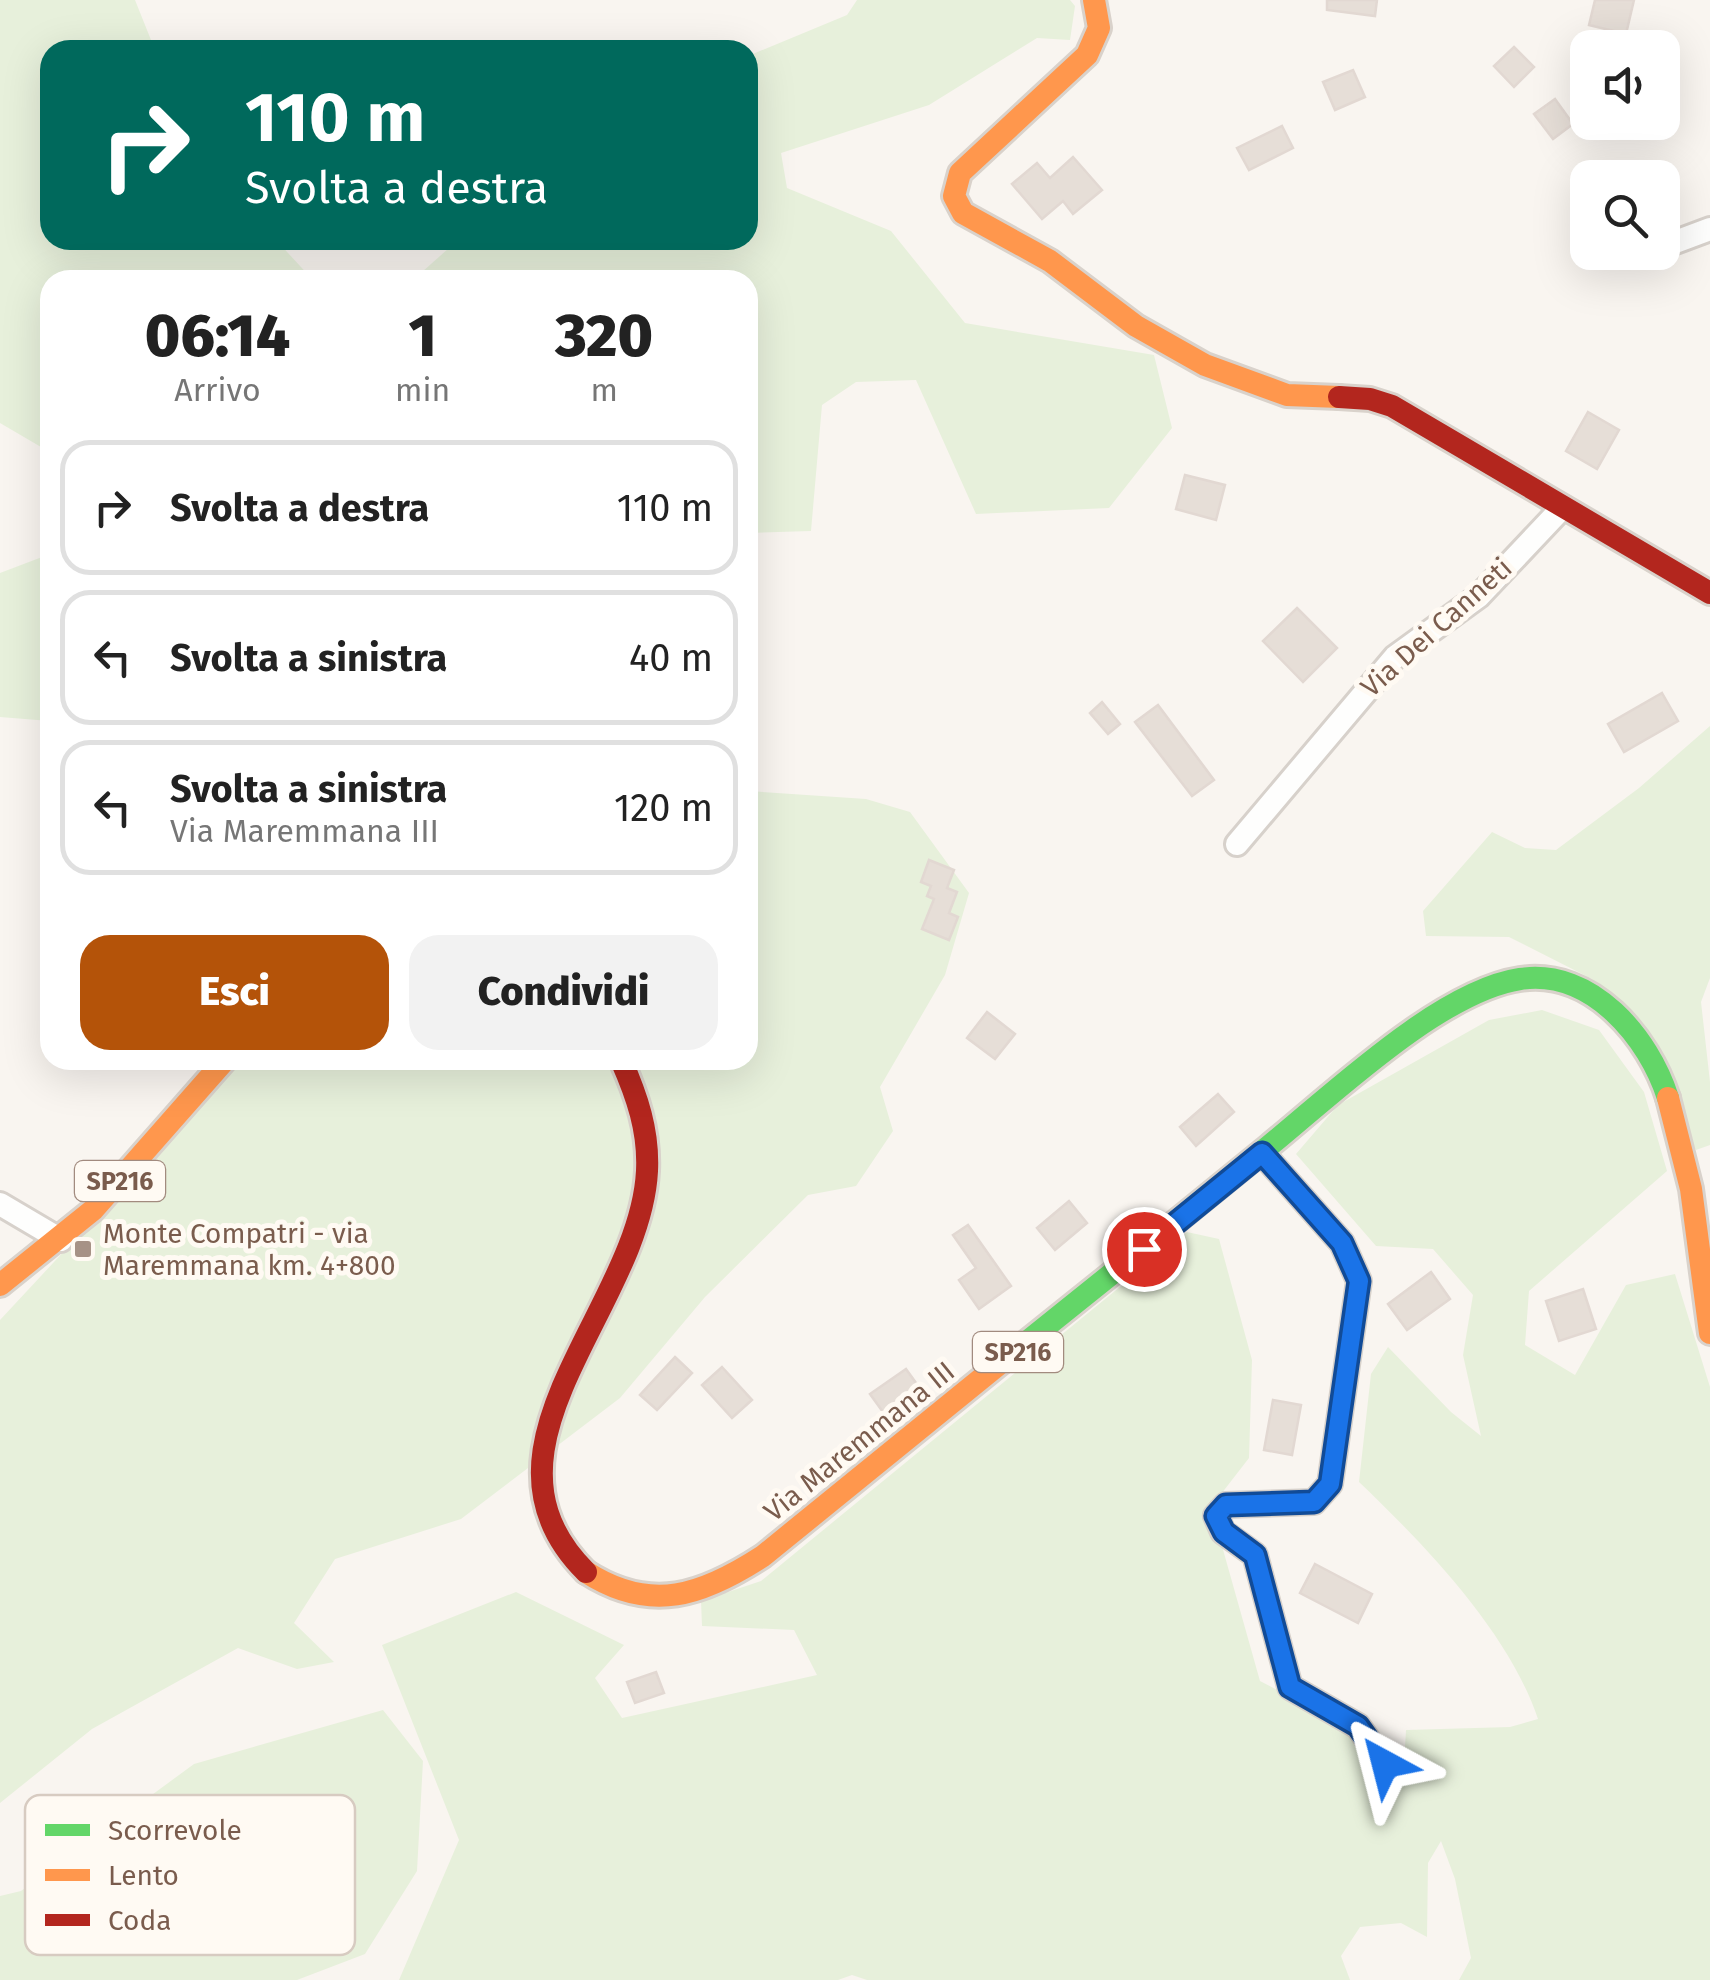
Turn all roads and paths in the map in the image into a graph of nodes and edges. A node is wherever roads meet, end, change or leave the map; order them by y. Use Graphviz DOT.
graph roads {
  1 [pos="1094,0"];
  2 [pos="1710,229"];
  3 [pos="1680,240"];
  4 [pos="1563,507"];
  5 [pos="1710,593"];
  6 [pos="1237,844"];
  7 [pos="216,1070"];
  8 [pos="626,1070"];
  9 [pos="1262,1153"];
  10 [pos="0,1204"];
  11 [pos="61,1240"];
  12 [pos="0,1286"];
  13 [pos="1710,1332"];
  14 [pos="1385,1764"];
  1 -- 4 [label="main road"];
  2 -- 3 [label="street"];
  4 -- 5 [label="main road"];
  4 -- 6 [label="street, Via Dei Canneti"];
  7 -- 11 [label="main road, SP216"];
  8 -- 9 [label="main road, Via Maremmana III / SP216"];
  9 -- 13 [label="main road, Via Maremmana III / SP216"];
  9 -- 14 [label="street"];
  10 -- 11 [label="street"];
  11 -- 12 [label="main road, SP216"];
}
